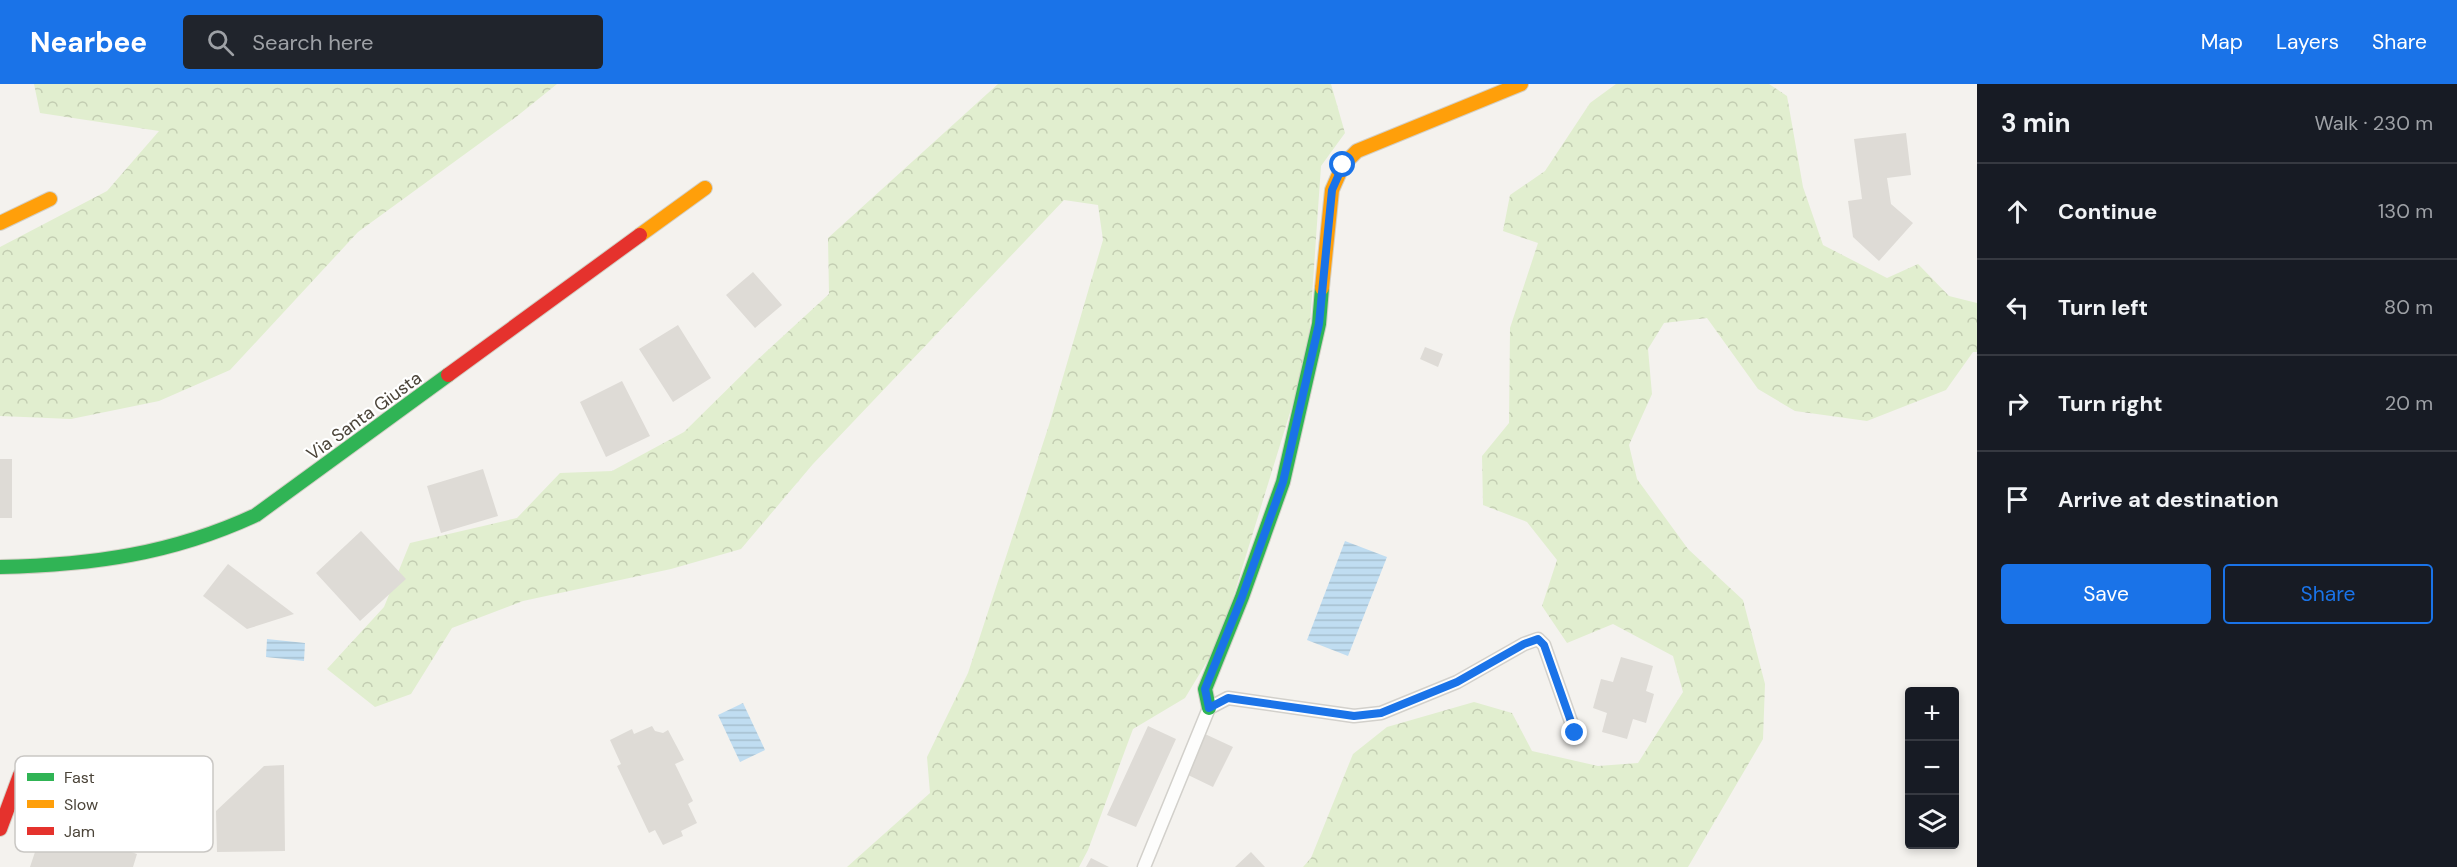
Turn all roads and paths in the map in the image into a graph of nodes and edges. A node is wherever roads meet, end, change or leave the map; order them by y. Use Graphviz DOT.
graph roads {
  1 [pos="1521,84"];
  2 [pos="705,188"];
  3 [pos="50,199"];
  4 [pos="0,223"];
  5 [pos="0,567"];
  6 [pos="1209,708"];
  7 [pos="1575,733"];
  8 [pos="15,788"];
  9 [pos="0,830"];
  10 [pos="1144,867"];
  1 -- 6 [label="street"];
  2 -- 5 [label="street, Via Santa Giusta"];
  3 -- 4 [label="street"];
  6 -- 7 [label="lane"];
  6 -- 10 [label="lane"];
  8 -- 9 [label="street"];
}
